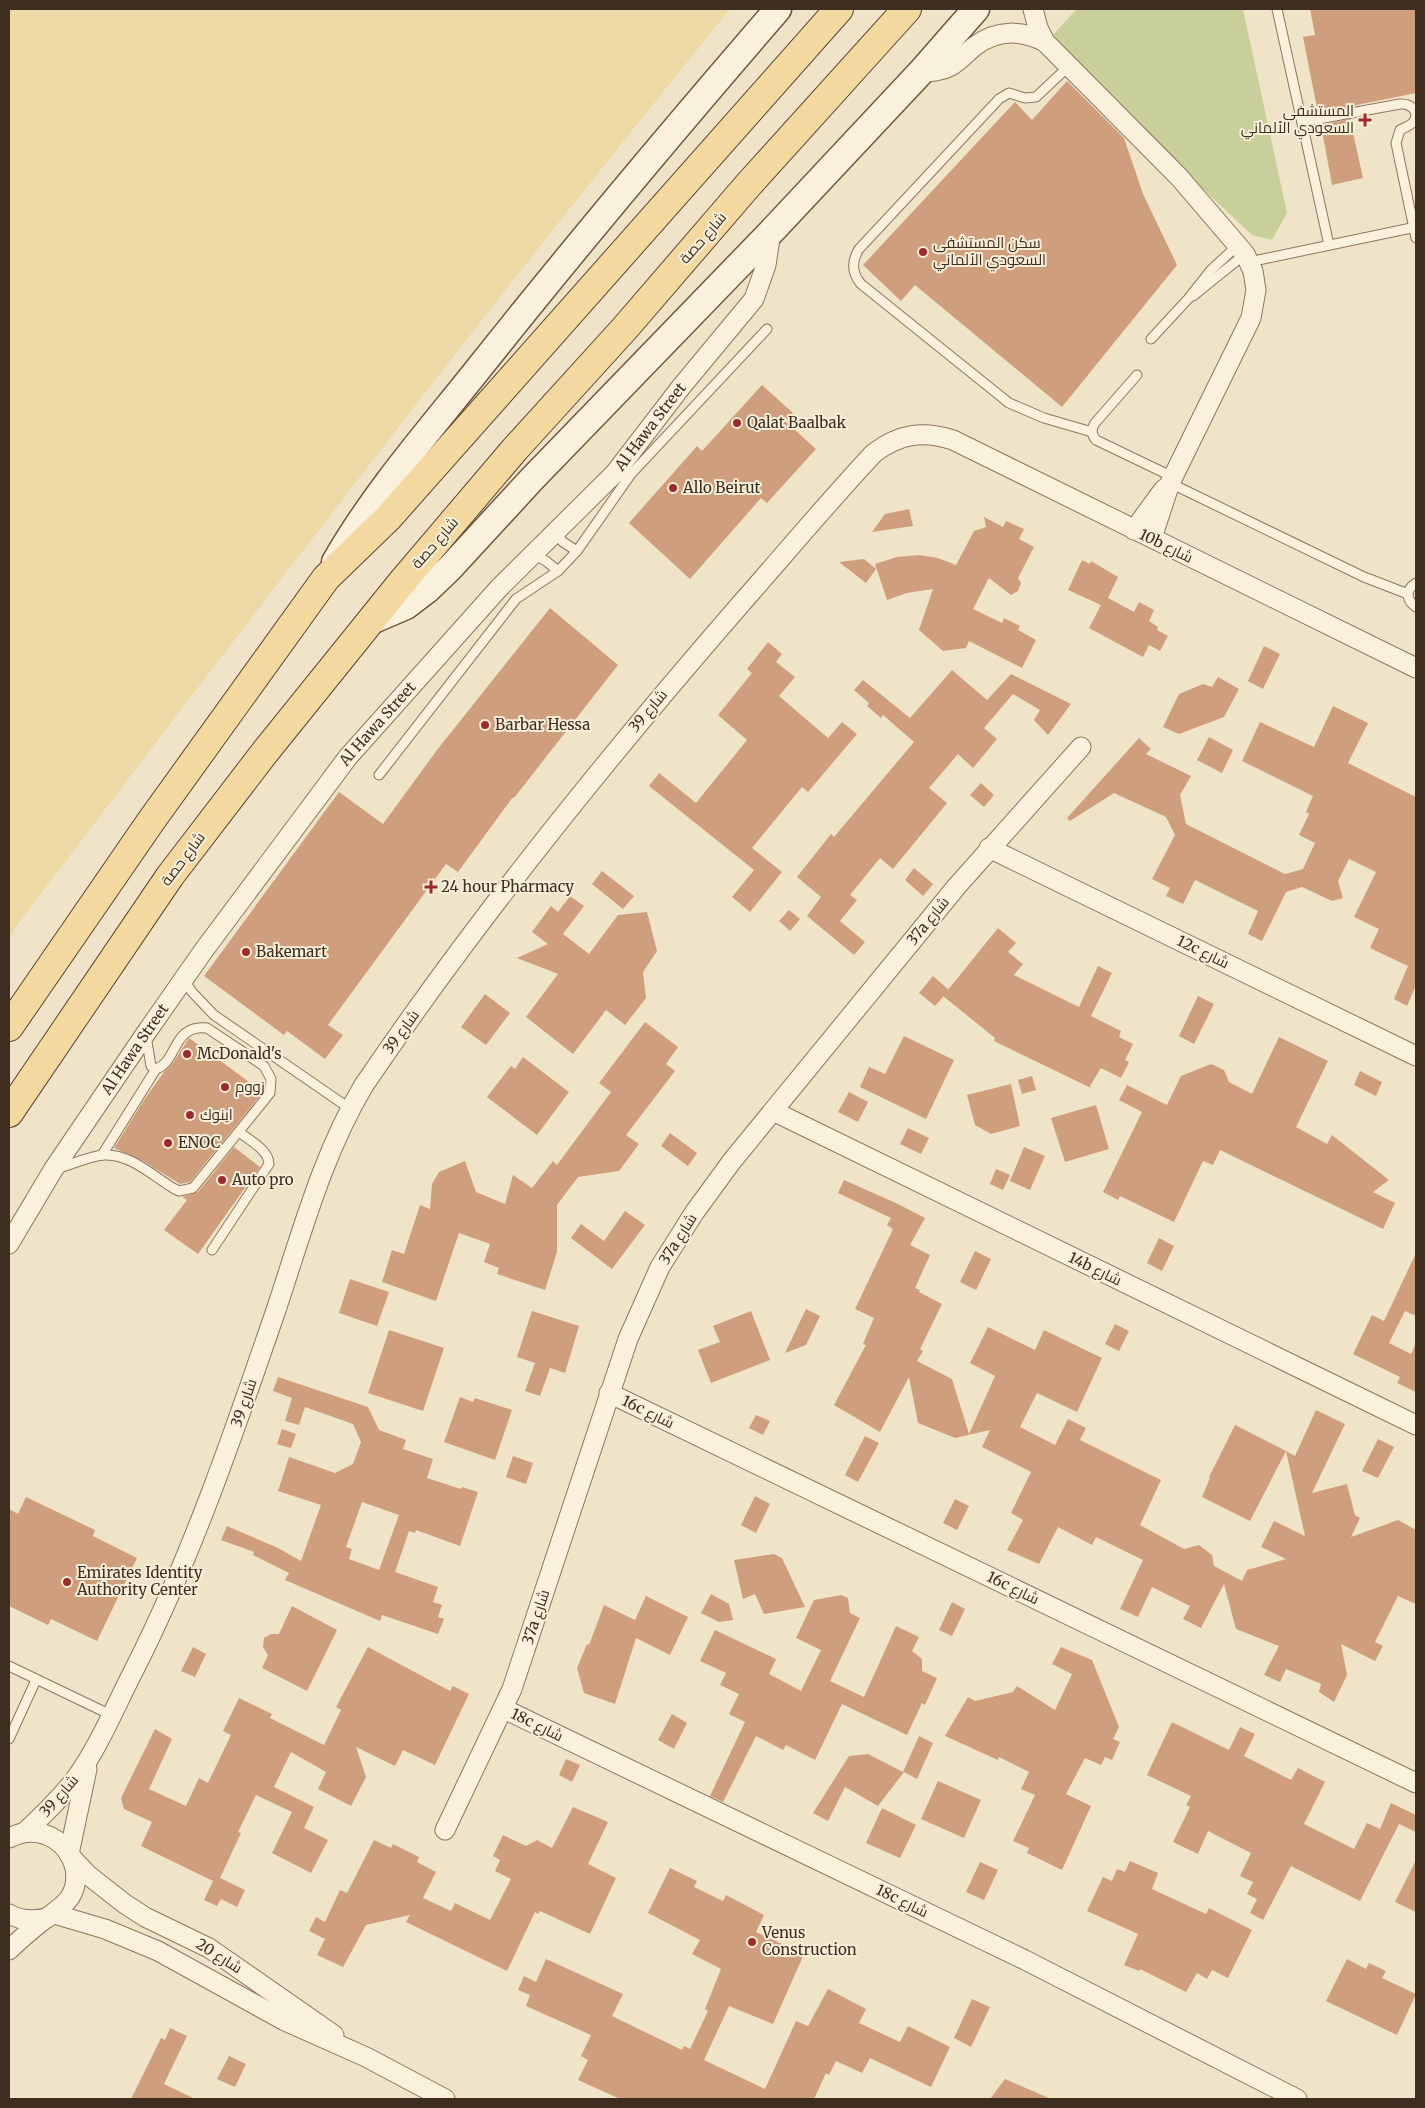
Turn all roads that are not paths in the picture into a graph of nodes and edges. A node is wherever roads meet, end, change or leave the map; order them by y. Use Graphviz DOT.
graph roads {
  1 [pos="778,9"];
  2 [pos="839,9"];
  3 [pos="907,9"];
  4 [pos="976,9"];
  5 [pos="985,9"];
  6 [pos="1033,9"];
  7 [pos="1277,9"];
  8 [pos="950,39"];
  9 [pos="1045,42"];
  10 [pos="1069,66"];
  11 [pos="920,73"];
  12 [pos="1302,122"];
  13 [pos="1415,227"];
  14 [pos="770,232"];
  15 [pos="1416,238"];
  16 [pos="1329,245"];
  17 [pos="1244,254"];
  18 [pos="768,329"];
  19 [pos="1151,339"];
  20 [pos="1137,375"];
  21 [pos="1092,432"];
  22 [pos="914,434"];
  23 [pos="1171,480"];
  24 [pos="1134,530"];
  25 [pos="555,532"];
  26 [pos="1152,538"];
  27 [pos="577,551"];
  28 [pos="532,554"];
  29 [pos="558,571"];
  30 [pos="326,578"];
  31 [pos="1416,583"];
  32 [pos="1408,594"];
  33 [pos="1416,608"];
  34 [pos="371,621"];
  35 [pos="1416,668"];
  36 [pos="1081,747"];
  37 [pos="379,776"];
  38 [pos="990,848"];
  39 [pos="184,980"];
  40 [pos="9,1027"];
  41 [pos="146,1033"];
  42 [pos="1416,1056"];
  43 [pos="156,1069"];
  44 [pos="350,1108"];
  45 [pos="773,1111"];
  46 [pos="9,1113"];
  47 [pos="239,1132"];
  48 [pos="102,1155"];
  49 [pos="53,1170"];
  50 [pos="9,1244"];
  51 [pos="212,1250"];
  52 [pos="609,1393"];
  53 [pos="1416,1425"];
  54 [pos="9,1666"];
  55 [pos="36,1680"];
  56 [pos="504,1709"];
  57 [pos="111,1715"];
  58 [pos="9,1739"];
  59 [pos="89,1758"];
  60 [pos="1416,1783"];
  61 [pos="445,1830"];
  62 [pos="15,1834"];
  63 [pos="70,1856"];
  64 [pos="9,1914"];
  65 [pos="51,1916"];
  66 [pos="9,1950"];
  67 [pos="366,2057"];
  68 [pos="445,2099"];
  69 [pos="1297,2099"];
  1 -- 30 [label="main road"];
  2 -- 30 [label="main road"];
  3 -- 34 [label="main road, شارع حصة"];
  4 -- 8 [label="main road"];
  5 -- 8 [label="main road"];
  6 -- 9 [label="street"];
  7 -- 12 [label="lane"];
  8 -- 11 [label="main road"];
  9 -- 10 [label="street"];
  9 -- 11 [label="street"];
  10 -- 17 [label="street"];
  10 -- 21 [label="lane"];
  11 -- 14 [label="main road"];
  12 -- 13 [label="lane"];
  12 -- 16 [label="lane"];
  13 -- 15 [label="lane"];
  13 -- 16 [label="lane"];
  14 -- 25 [label="street, Al Hawa Street"];
  14 -- 34 [label="main road"];
  16 -- 17 [label="lane"];
  17 -- 19 [label="lane"];
  17 -- 23 [label="street"];
  18 -- 27 [label="lane"];
  20 -- 21 [label="lane"];
  21 -- 23 [label="lane"];
  22 -- 24 [label="street, 10b شارع"];
  22 -- 44 [label="street, شارع 39"];
  23 -- 24 [label="street"];
  23 -- 26 [label="street"];
  23 -- 32 [label="lane"];
  24 -- 26 [label="street, 10b شارع"];
  25 -- 27 [label="lane"];
  25 -- 28 [label="street, Al Hawa Street"];
  26 -- 35 [label="street, 10b شارع"];
  27 -- 29 [label="lane"];
  28 -- 29 [label="lane"];
  28 -- 39 [label="street, Al Hawa Street"];
  29 -- 37 [label="lane"];
  30 -- 40 [label="main road"];
  31 -- 32 [label="lane"];
  32 -- 33 [label="lane"];
  34 -- 46 [label="main road, شارع حصة"];
  36 -- 38 [label="street, 37a شارع"];
  38 -- 42 [label="street, 12c شارع"];
  38 -- 45 [label="street, 37a شارع"];
  39 -- 41 [label="street, Al Hawa Street"];
  39 -- 44 [label="lane"];
  41 -- 43 [label="lane"];
  41 -- 49 [label="street, Al Hawa Street"];
  43 -- 47 [label="lane"];
  43 -- 48 [label="lane"];
  44 -- 57 [label="street, شارع 39"];
  45 -- 52 [label="street, 37a شارع"];
  45 -- 53 [label="street, 14b شارع"];
  47 -- 48 [label="lane"];
  47 -- 51 [label="lane"];
  48 -- 49 [label="lane"];
  49 -- 50 [label="street, Al Hawa Street"];
  52 -- 56 [label="street, 37a شارع"];
  52 -- 60 [label="street, 16c شارع"];
  54 -- 55 [label="lane"];
  55 -- 57 [label="lane"];
  55 -- 58 [label="lane"];
  56 -- 61 [label="street, 37a شارع"];
  56 -- 69 [label="street, 18c شارع"];
  57 -- 59 [label="street, شارع 39"];
  59 -- 62 [label="street, شارع 39"];
  59 -- 63 [label="street, شارع 39"];
  62 -- 63 [label="street, شارع 20"];
  63 -- 65 [label="street, شارع 39"];
  63 -- 67 [label="street, شارع 20"];
  64 -- 65 [label="street"];
  65 -- 66 [label="street, شارع 39"];
  65 -- 67 [label="street, شارع 20"];
  67 -- 68 [label="street, شارع 20"];
}
